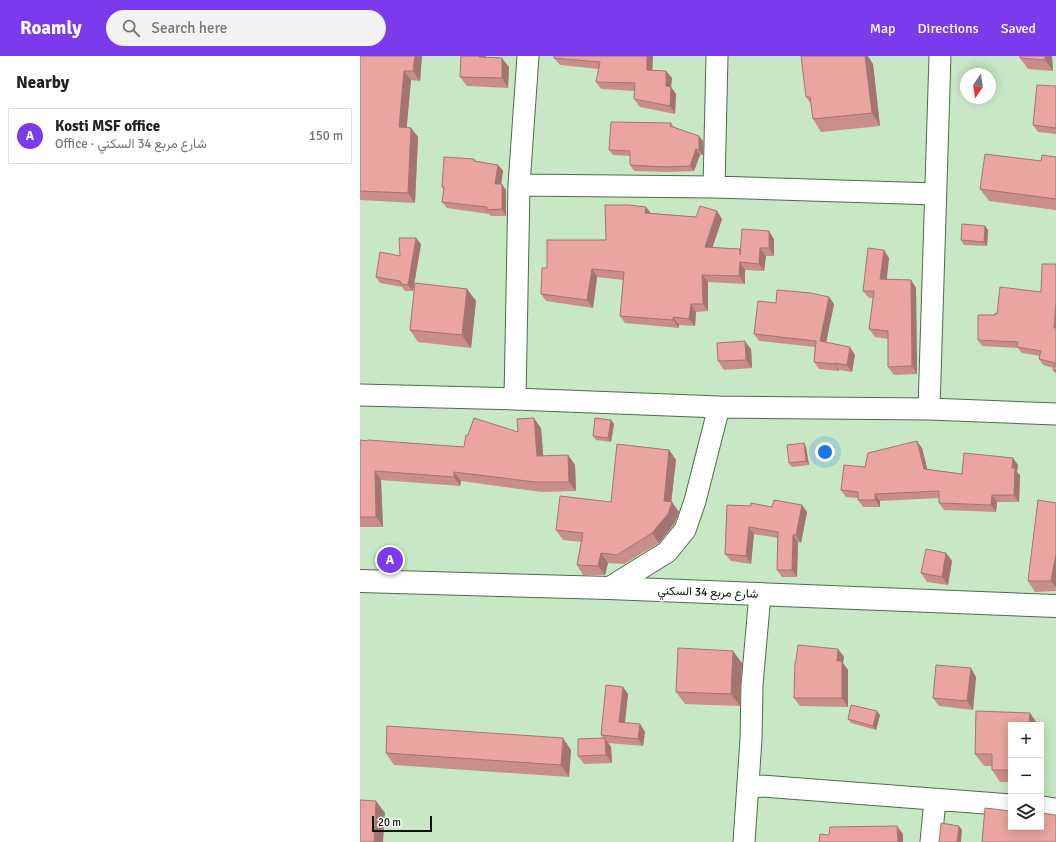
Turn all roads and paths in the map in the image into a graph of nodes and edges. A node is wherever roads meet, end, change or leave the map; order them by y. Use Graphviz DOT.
graph roads {
  1 [pos="528,56"];
  2 [pos="717,56"];
  3 [pos="940,56"];
  4 [pos="519,185"];
  5 [pos="714,187"];
  6 [pos="935,194"];
  7 [pos="360,395"];
  8 [pos="515,399"];
  9 [pos="719,407"];
  10 [pos="929,409"];
  11 [pos="1056,414"];
  12 [pos="360,581"];
  13 [pos="609,588"];
  14 [pos="760,594"];
  15 [pos="1056,606"];
  16 [pos="748,785"];
  17 [pos="935,800"];
  18 [pos="1008,805"];
  19 [pos="1044,807"];
  20 [pos="1056,809"];
  21 [pos="744,842"];
  22 [pos="931,842"];
  1 -- 4 [label="street"];
  2 -- 5 [label="street"];
  3 -- 6 [label="street"];
  4 -- 5 [label="street"];
  4 -- 8 [label="street"];
  5 -- 6 [label="street"];
  6 -- 10 [label="street"];
  7 -- 8 [label="street"];
  8 -- 9 [label="street"];
  9 -- 10 [label="street"];
  9 -- 13 [label="street"];
  10 -- 11 [label="street"];
  12 -- 13 [label="street, شارع مربع 34 السكني"];
  13 -- 14 [label="street, شارع مربع 34 السكني"];
  14 -- 15 [label="street, شارع مربع 34 السكني"];
  14 -- 16 [label="street"];
  16 -- 17 [label="street"];
  16 -- 21 [label="street"];
  17 -- 18 [label="street"];
  17 -- 22 [label="street"];
  19 -- 20 [label="street"];
}
